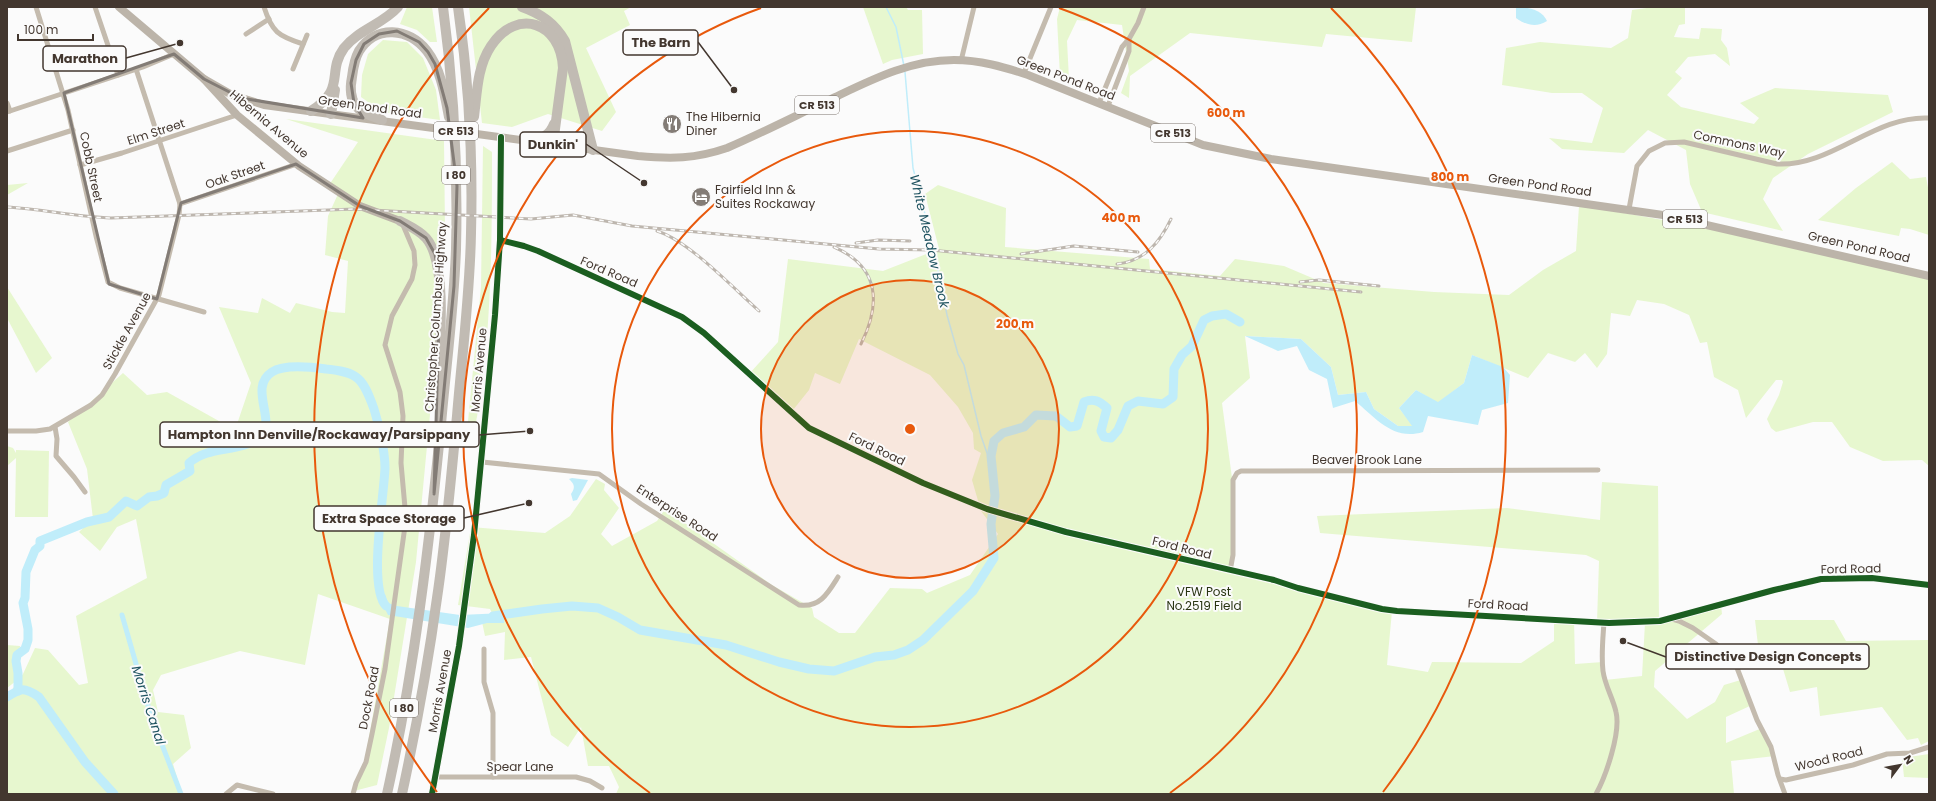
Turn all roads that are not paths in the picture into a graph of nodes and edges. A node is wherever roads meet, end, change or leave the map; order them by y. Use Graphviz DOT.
graph roads {
  1 [pos="36,7"];
  2 [pos="95,7"];
  3 [pos="119,7"];
  4 [pos="264,7"];
  5 [pos="398,7"];
  6 [pos="443,7"];
  7 [pos="458,7"];
  8 [pos="522,7"];
  9 [pos="974,7"];
  10 [pos="1051,7"];
  11 [pos="1144,7"];
  12 [pos="268,19"];
  13 [pos="246,34"];
  14 [pos="307,35"];
  15 [pos="1130,39"];
  16 [pos="303,44"];
  17 [pos="174,54"];
  18 [pos="961,61"];
  19 [pos="136,69"];
  20 [pos="294,69"];
  21 [pos="1024,73"];
  22 [pos="118,75"];
  23 [pos="204,79"];
  24 [pos="334,82"];
  25 [pos="64,93"];
  26 [pos="7,102"];
  27 [pos="1099,103"];
  28 [pos="472,106"];
  29 [pos="1108,106"];
  30 [pos="311,111"];
  31 [pos="451,111"];
  32 [pos="9,112"];
  33 [pos="331,114"];
  34 [pos="237,115"];
  35 [pos="556,116"];
  36 [pos="1929,118"];
  37 [pos="382,120"];
  38 [pos="73,130"];
  39 [pos="501,137"];
  40 [pos="160,140"];
  41 [pos="529,141"];
  42 [pos="553,144"];
  43 [pos="593,150"];
  44 [pos="7,151"];
  45 [pos="297,164"];
  46 [pos="80,165"];
  47 [pos="180,204"];
  48 [pos="1629,209"];
  49 [pos="400,221"];
  50 [pos="500,240"];
  51 [pos="1929,276"];
  52 [pos="157,299"];
  53 [pos="204,312"];
  54 [pos="55,427"];
  55 [pos="7,431"];
  56 [pos="482,462"];
  57 [pos="1598,470"];
  58 [pos="84,492"];
  59 [pos="434,494"];
  60 [pos="1230,571"];
  61 [pos="838,578"];
  62 [pos="1929,585"];
  63 [pos="1669,619"];
  64 [pos="1604,622"];
  65 [pos="484,649"];
  66 [pos="1929,746"];
  67 [pos="435,777"];
  68 [pos="493,777"];
  69 [pos="1780,779"];
  70 [pos="602,788"];
  71 [pos="226,794"];
  72 [pos="273,794"];
  73 [pos="353,794"];
  74 [pos="387,794"];
  75 [pos="402,794"];
  76 [pos="432,794"];
  77 [pos="1596,794"];
  78 [pos="1785,794"];
  1 -- 25 [label="street, Cobb Street"];
  2 -- 22 [label="street"];
  3 -- 17 [label="main road, Hibernia Avenue / CR 513"];
  4 -- 12 [label="street"];
  5 -- 24 [label="highway"];
  6 -- 31 [label="highway"];
  7 -- 28 [label="highway"];
  8 -- 43 [label="highway"];
  9 -- 18 [label="street"];
  10 -- 21 [label="street"];
  11 -- 15 [label="street"];
  12 -- 13 [label="street"];
  12 -- 16 [label="street"];
  14 -- 16 [label="street"];
  15 -- 27 [label="street"];
  15 -- 29 [label="street"];
  16 -- 20 [label="street"];
  17 -- 19 [label="street"];
  17 -- 23 [label="main road, Hibernia Avenue / CR 513"];
  18 -- 21 [label="main road, Green Pond Road / CR 513"];
  18 -- 43 [label="main road, Green Pond Road / CR 513"];
  19 -- 22 [label="street"];
  19 -- 40 [label="street, Stickle Avenue"];
  21 -- 27 [label="main road, Green Pond Road / CR 513"];
  22 -- 25 [label="street"];
  23 -- 30 [label="main road, Green Pond Road / CR 513"];
  23 -- 34 [label="main road, Hibernia Avenue"];
  24 -- 30 [label="highway"];
  24 -- 33 [label="highway"];
  25 -- 32 [label="street"];
  25 -- 38 [label="street, Cobb Street"];
  26 -- 32 [label="street"];
  27 -- 29 [label="main road, Green Pond Road / CR 513"];
  28 -- 35 [label="highway"];
  28 -- 75 [label="highway, I 80"];
  29 -- 48 [label="main road, Green Pond Road / CR 513"];
  30 -- 33 [label="main road, Green Pond Road / CR 513"];
  31 -- 37 [label="highway"];
  31 -- 59 [label="highway, Christopher Columbus Highway / I 80"];
  33 -- 37 [label="main road, Green Pond Road / CR 513"];
  34 -- 40 [label="street, Elm Street"];
  34 -- 45 [label="main road, Hibernia Avenue"];
  35 -- 41 [label="highway"];
  35 -- 42 [label="highway"];
  36 -- 48 [label="street, Commons Way"];
  37 -- 39 [label="main road, Green Pond Road / CR 513"];
  38 -- 44 [label="street"];
  38 -- 46 [label="street, Cobb Street"];
  39 -- 41 [label="main road, Green Pond Road / CR 513"];
  39 -- 50 [label="street, Morris Avenue"];
  40 -- 46 [label="street, Elm Street"];
  40 -- 47 [label="street, Stickle Avenue"];
  41 -- 42 [label="main road, Green Pond Road / CR 513"];
  42 -- 43 [label="main road, Green Pond Road / CR 513"];
  45 -- 47 [label="street, Oak Street"];
  45 -- 49 [label="main road, Hibernia Avenue"];
  46 -- 52 [label="street, Cobb Street"];
  47 -- 52 [label="street, Stickle Avenue"];
  48 -- 51 [label="main road, Green Pond Road / CR 513"];
  49 -- 59 [label="highway"];
  49 -- 73 [label="street, Dock Road"];
  50 -- 56 [label="street, Morris Avenue"];
  50 -- 60 [label="street, Ford Road"];
  52 -- 53 [label="street"];
  52 -- 54 [label="street, Stickle Avenue"];
  54 -- 55 [label="street, Stickle Avenue"];
  54 -- 58 [label="street"];
  56 -- 61 [label="street, Enterprise Road"];
  56 -- 67 [label="street, Morris Avenue"];
  57 -- 60 [label="street, Beaver Brook Lane"];
  59 -- 74 [label="highway, Christopher Columbus Highway / I 80"];
  60 -- 64 [label="street, Ford Road"];
  62 -- 63 [label="street, Ford Road"];
  63 -- 64 [label="street, Ford Road"];
  63 -- 69 [label="street"];
  64 -- 77 [label="street"];
  65 -- 68 [label="street"];
  66 -- 69 [label="street, Wood Road"];
  67 -- 68 [label="street, Spear Lane"];
  67 -- 76 [label="street, Morris Avenue"];
  68 -- 70 [label="street, Spear Lane"];
  69 -- 78 [label="street"];
  71 -- 72 [label="street"];
}
